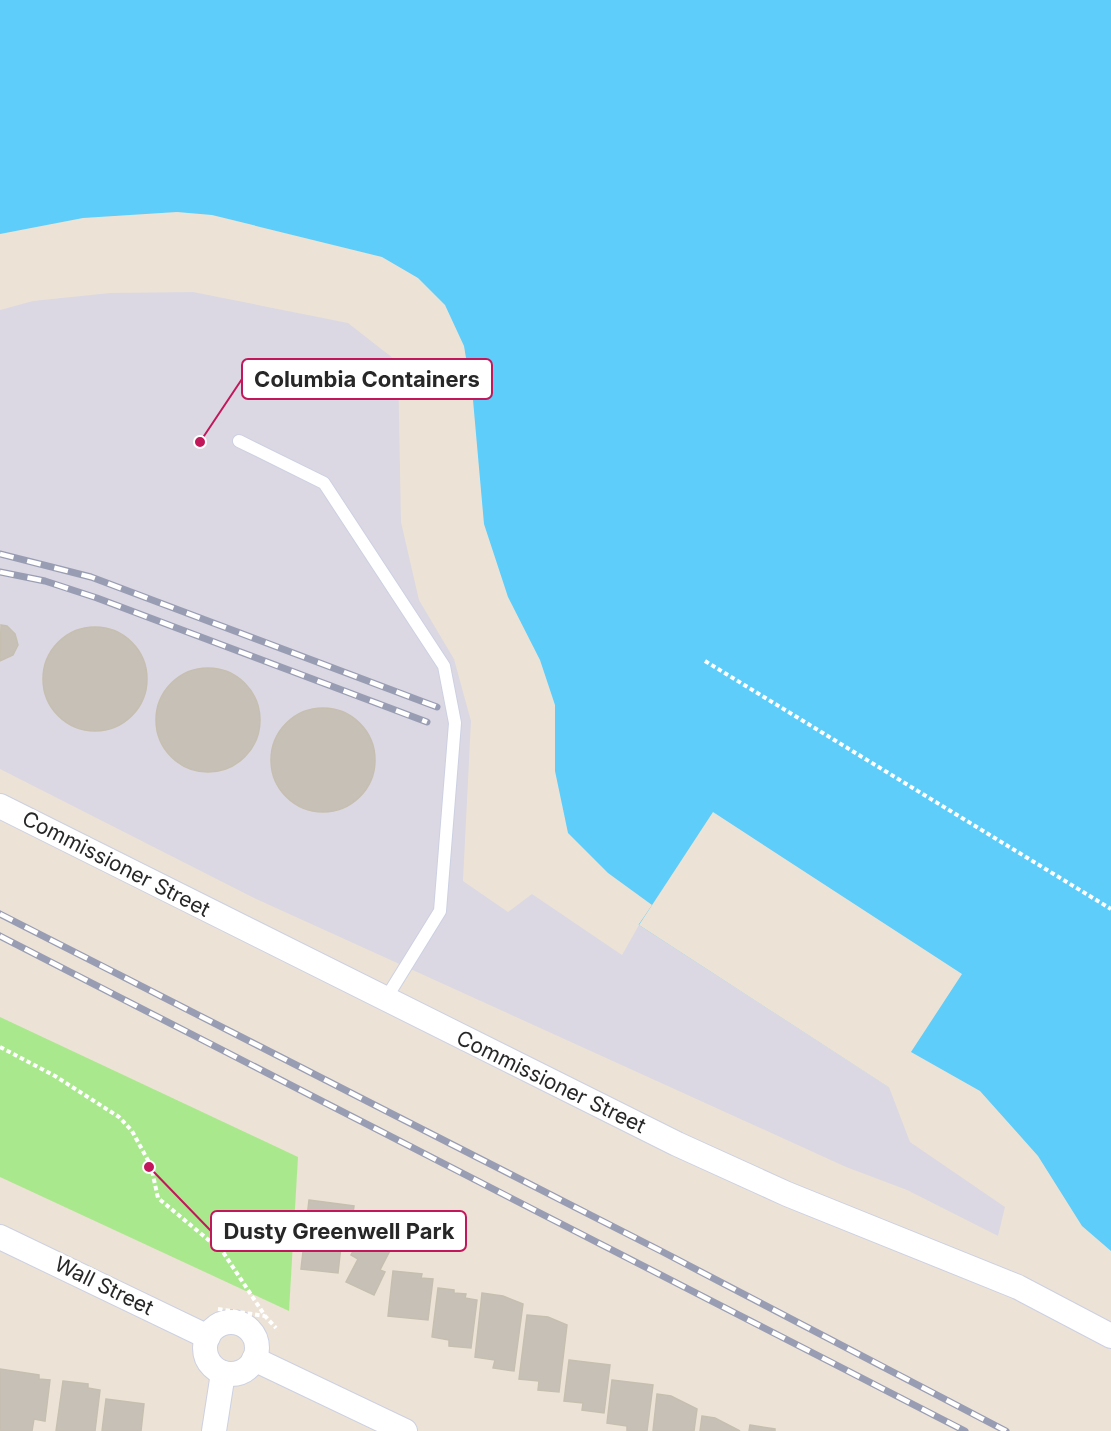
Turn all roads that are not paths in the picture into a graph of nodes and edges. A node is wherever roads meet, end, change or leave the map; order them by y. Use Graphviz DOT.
graph roads {
  1 [pos="239,441"];
  2 [pos="0,806"];
  3 [pos="385,1000"];
  4 [pos="0,1237"];
  5 [pos="1111,1336"];
  6 [pos="208,1337"];
  7 [pos="254,1359"];
  8 [pos="223,1372"];
  9 [pos="214,1431"];
  10 [pos="405,1431"];
  1 -- 3 [label="lane"];
  2 -- 3 [label="street, Commissioner Street"];
  3 -- 5 [label="street, Commissioner Street"];
  4 -- 6 [label="street, Wall Street"];
  6 -- 7 [label="street"];
  6 -- 8 [label="street"];
  7 -- 8 [label="street"];
  7 -- 10 [label="street"];
  8 -- 9 [label="street"];
}
